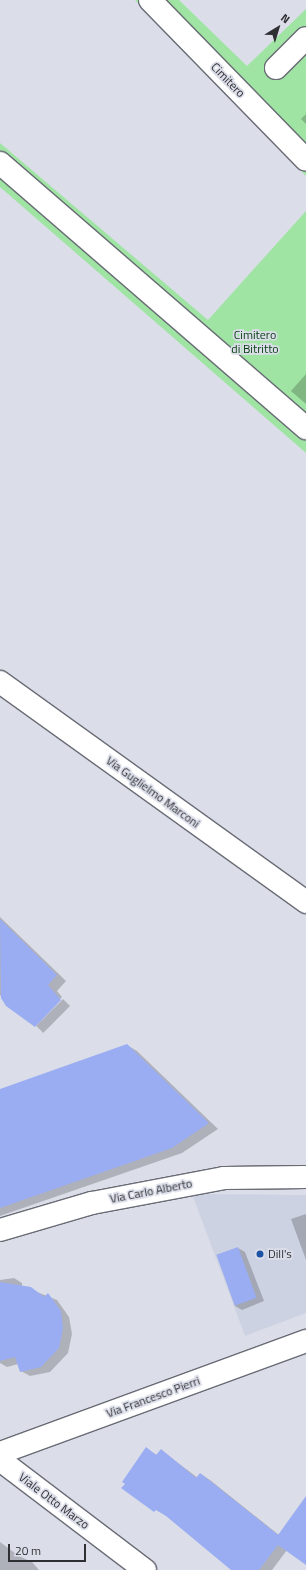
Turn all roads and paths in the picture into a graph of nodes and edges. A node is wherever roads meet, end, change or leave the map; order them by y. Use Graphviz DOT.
graph roads {
  1 [pos="150,0"];
  2 [pos="306,38"];
  3 [pos="276,68"];
  4 [pos="306,160"];
  5 [pos="0,163"];
  6 [pos="306,428"];
  7 [pos="0,682"];
  8 [pos="306,902"];
  9 [pos="306,1177"];
  10 [pos="0,1230"];
  11 [pos="306,1341"];
  12 [pos="0,1453"];
  13 [pos="0,1460"];
  14 [pos="146,1570"];
  1 -- 4 [label="street, Cimitero"];
  2 -- 3 [label="street"];
  5 -- 6 [label="street"];
  7 -- 8 [label="street, Via Guglielmo Marconi"];
  9 -- 10 [label="street, Via Carlo Alberto"];
  11 -- 12 [label="street, Via Francesco Pierri"];
  13 -- 14 [label="street, Viale Otto Marzo"];
}
